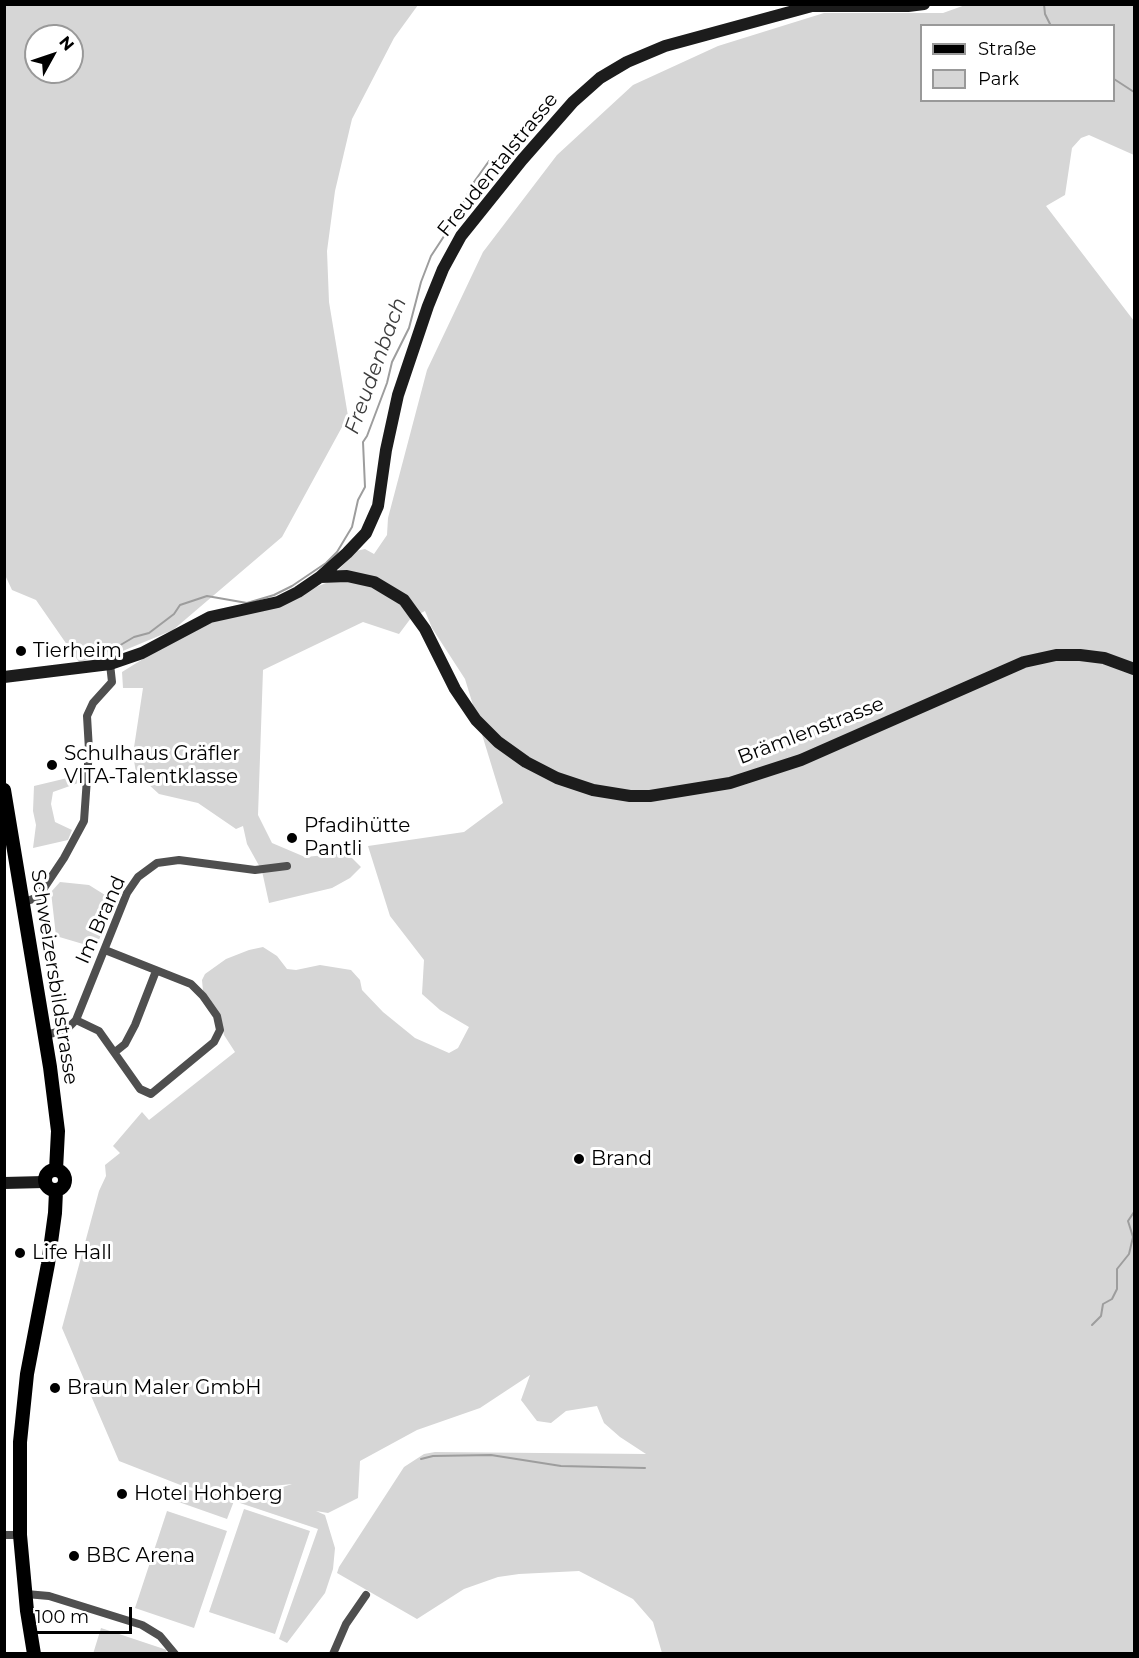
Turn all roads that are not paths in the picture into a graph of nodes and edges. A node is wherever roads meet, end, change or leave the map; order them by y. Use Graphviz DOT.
graph roads {
  1 [pos="924,4"];
  2 [pos="320,577"];
  3 [pos="110,664"];
  4 [pos="1134,669"];
  5 [pos="4,676"];
  6 [pos="4,790"];
  7 [pos="286,866"];
  8 [pos="22,903"];
  9 [pos="105,950"];
  10 [pos="156,971"];
  11 [pos="76,1020"];
  12 [pos="45,1035"];
  13 [pos="115,1052"];
  14 [pos="56,1170"];
  15 [pos="44,1182"];
  16 [pos="4,1183"];
  17 [pos="56,1191"];
  18 [pos="4,1535"];
  19 [pos="20,1535"];
  20 [pos="26,1594"];
  21 [pos="366,1595"];
  22 [pos="34,1653"];
  23 [pos="175,1653"];
  24 [pos="333,1653"];
  1 -- 2 [label="street, Freudentalstrasse"];
  2 -- 3 [label="street, Freudentalstrasse"];
  2 -- 4 [label="street, Brämlenstrasse"];
  3 -- 5 [label="street, Freudentalstrasse"];
  3 -- 8 [label="street"];
  6 -- 8 [label="main road, Schweizersbildstrasse"];
  7 -- 9 [label="street, Im Brand"];
  8 -- 12 [label="main road, Schweizersbildstrasse"];
  9 -- 10 [label="street"];
  9 -- 11 [label="street, Im Brand"];
  10 -- 13 [label="street"];
  10 -- 13 [label="street"];
  11 -- 12 [label="street"];
  11 -- 13 [label="street"];
  12 -- 14 [label="main road, Schweizersbildstrasse"];
  14 -- 15 [label="main road"];
  14 -- 17 [label="main road"];
  15 -- 16 [label="street"];
  15 -- 17 [label="main road"];
  17 -- 19 [label="main road"];
  18 -- 19 [label="street"];
  19 -- 20 [label="main road"];
  20 -- 22 [label="main road"];
  20 -- 23 [label="street"];
  21 -- 24 [label="street"];
}
